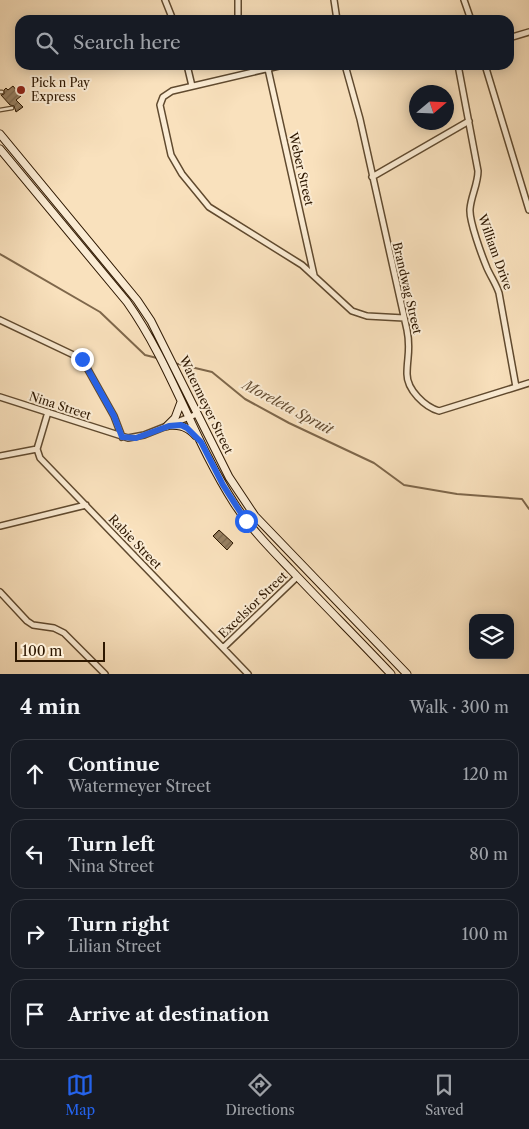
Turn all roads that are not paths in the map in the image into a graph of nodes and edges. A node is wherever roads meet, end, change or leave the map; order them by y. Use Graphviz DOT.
graph roads {
  1 [pos="165,0"];
  2 [pos="238,0"];
  3 [pos="334,0"];
  4 [pos="464,0"];
  5 [pos="171,15"];
  6 [pos="238,15"];
  7 [pos="336,15"];
  8 [pos="468,15"];
  9 [pos="529,32"];
  10 [pos="514,36"];
  11 [pos="188,70"];
  12 [pos="249,70"];
  13 [pos="264,70"];
  14 [pos="268,70"];
  15 [pos="345,70"];
  16 [pos="459,70"];
  17 [pos="487,70"];
  18 [pos="250,73"];
  19 [pos="192,86"];
  20 [pos="12,108"];
  21 [pos="0,110"];
  22 [pos="469,121"];
  23 [pos="0,134"];
  24 [pos="0,149"];
  25 [pos="372,177"];
  26 [pos="529,208"];
  27 [pos="314,275"];
  28 [pos="404,318"];
  29 [pos="0,320"];
  30 [pos="529,383"];
  31 [pos="516,387"];
  32 [pos="0,396"];
  33 [pos="181,402"];
  34 [pos="48,412"];
  35 [pos="198,414"];
  36 [pos="189,417"];
  37 [pos="168,426"];
  38 [pos="122,437"];
  39 [pos="201,442"];
  40 [pos="37,448"];
  41 [pos="0,456"];
  42 [pos="86,505"];
  43 [pos="0,526"];
  44 [pos="297,577"];
  45 [pos="0,592"];
  46 [pos="223,648"];
  47 [pos="105,674"];
  48 [pos="248,674"];
  49 [pos="392,674"];
  50 [pos="407,674"];
  1 -- 5 [label="street"];
  2 -- 6 [label="street"];
  3 -- 7 [label="street"];
  4 -- 8 [label="street"];
  9 -- 10 [label="street"];
  11 -- 19 [label="street"];
  12 -- 18 [label="street"];
  13 -- 18 [label="street"];
  14 -- 27 [label="street, Weber Street"];
  15 -- 25 [label="street, Brandwag Street"];
  16 -- 22 [label="street, William Drive"];
  17 -- 26 [label="street"];
  18 -- 19 [label="street"];
  19 -- 27 [label="street"];
  20 -- 21 [label="lane"];
  22 -- 25 [label="street"];
  22 -- 31 [label="street, William Drive"];
  23 -- 35 [label="main road, Watermeyer Street"];
  24 -- 33 [label="main road, Watermeyer Street"];
  25 -- 28 [label="street, Brandwag Street"];
  27 -- 28 [label="street"];
  28 -- 31 [label="street, Brandwag Street"];
  29 -- 38 [label="street"];
  30 -- 31 [label="street, Brandwag Street"];
  32 -- 34 [label="street, Nina Street"];
  33 -- 36 [label="main road, Watermeyer Street"];
  33 -- 37 [label="main road"];
  34 -- 38 [label="street, Nina Street"];
  34 -- 40 [label="street"];
  35 -- 36 [label="street, Nina Street"];
  35 -- 50 [label="main road, Watermeyer Street"];
  36 -- 37 [label="street, Nina Street"];
  36 -- 39 [label="main road, Watermeyer Street"];
  37 -- 38 [label="street, Nina Street"];
  37 -- 39 [label="main road"];
  39 -- 44 [label="main road, Watermeyer Street"];
  40 -- 41 [label="street"];
  40 -- 42 [label="street, Rabie Street"];
  42 -- 43 [label="street"];
  42 -- 46 [label="street, Rabie Street"];
  44 -- 46 [label="street, Excelsior Street"];
  44 -- 49 [label="main road, Watermeyer Street"];
  45 -- 47 [label="street"];
  46 -- 48 [label="street, Rabie Street"];
}
